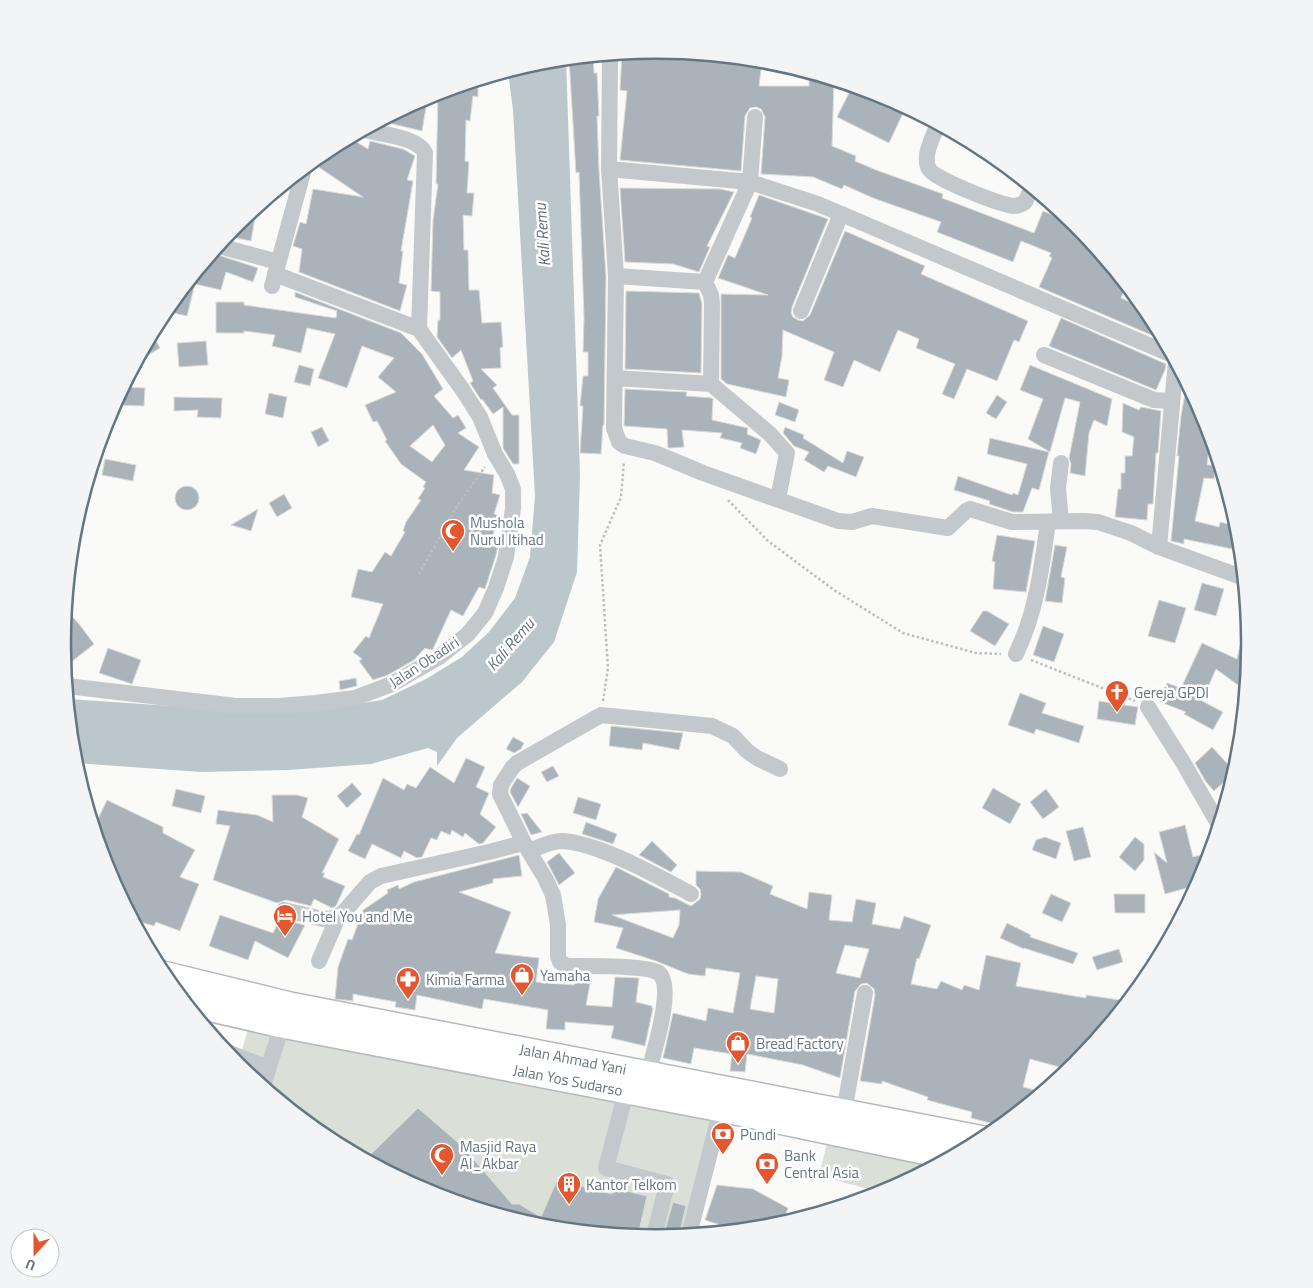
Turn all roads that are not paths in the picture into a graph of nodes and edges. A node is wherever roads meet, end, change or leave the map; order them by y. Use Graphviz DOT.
graph roads {
  1 [pos="610,61"];
  2 [pos="755,117"];
  3 [pos="936,130"];
  4 [pos="373,132"];
  5 [pos="609,169"];
  6 [pos="301,179"];
  7 [pos="750,182"];
  8 [pos="1029,193"];
  9 [pos="841,214"];
  10 [pos="225,249"];
  11 [pos="275,274"];
  12 [pos="616,276"];
  13 [pos="705,282"];
  14 [pos="802,311"];
  15 [pos="419,329"];
  16 [pos="1163,351"];
  17 [pos="1044,355"];
  18 [pos="1175,373"];
  19 [pos="615,378"];
  20 [pos="710,384"];
  21 [pos="1172,401"];
  22 [pos="1061,463"];
  23 [pos="778,499"];
  24 [pos="1054,522"];
  25 [pos="1159,547"];
  26 [pos="1238,576"];
  27 [pos="1016,654"];
  28 [pos="73,687"];
  29 [pos="1148,707"];
  30 [pos="780,769"];
  31 [pos="1215,818"];
  32 [pos="526,847"];
  33 [pos="691,894"];
  34 [pos="284,910"];
  35 [pos="338,917"];
  36 [pos="320,960"];
  37 [pos="176,977"];
  38 [pos="865,993"];
  39 [pos="196,1005"];
  40 [pos="282,1025"];
  41 [pos="243,1058"];
  42 [pos="268,1068"];
  43 [pos="648,1074"];
  44 [pos="265,1079"];
  45 [pos="626,1092"];
  46 [pos="721,1109"];
  47 [pos="844,1112"];
  48 [pos="968,1140"];
  49 [pos="941,1155"];
  50 [pos="691,1228"];
  51 [pos="656,1229"];
  1 -- 5 [label="street"];
  2 -- 7 [label="street"];
  3 -- 8 [label="street"];
  4 -- 15 [label="street"];
  5 -- 7 [label="street"];
  5 -- 12 [label="street"];
  6 -- 11 [label="street"];
  7 -- 9 [label="street"];
  7 -- 13 [label="street"];
  9 -- 14 [label="street"];
  9 -- 16 [label="street"];
  10 -- 11 [label="street"];
  11 -- 15 [label="street"];
  12 -- 13 [label="street"];
  12 -- 19 [label="street"];
  13 -- 20 [label="street"];
  15 -- 28 [label="street, Jalan Obadiri"];
  17 -- 21 [label="street"];
  18 -- 21 [label="street"];
  19 -- 20 [label="street"];
  19 -- 23 [label="street"];
  20 -- 23 [label="street"];
  21 -- 25 [label="street"];
  22 -- 24 [label="street"];
  23 -- 24 [label="street"];
  24 -- 25 [label="street"];
  24 -- 27 [label="street"];
  25 -- 26 [label="street"];
  29 -- 31 [label="street"];
  30 -- 32 [label="street"];
  32 -- 33 [label="street"];
  32 -- 35 [label="street"];
  32 -- 43 [label="street"];
  34 -- 35 [label="street"];
  35 -- 36 [label="street"];
  37 -- 43 [label="highway, Jalan Ahmad Yani"];
  38 -- 47 [label="street"];
  39 -- 40 [label="highway, Jalan Yos Sudarso"];
  40 -- 42 [label="street"];
  40 -- 45 [label="highway, Jalan Yos Sudarso"];
  41 -- 42 [label="street"];
  42 -- 44 [label="street"];
  43 -- 47 [label="highway, Jalan Ahmad Yani"];
  45 -- 46 [label="highway, Jalan Yos Sudarso"];
  45 -- 51 [label="street"];
  46 -- 49 [label="highway, Jalan Yos Sudarso"];
  46 -- 50 [label="street"];
  47 -- 48 [label="highway, Jalan Ahmad Yani"];
}
